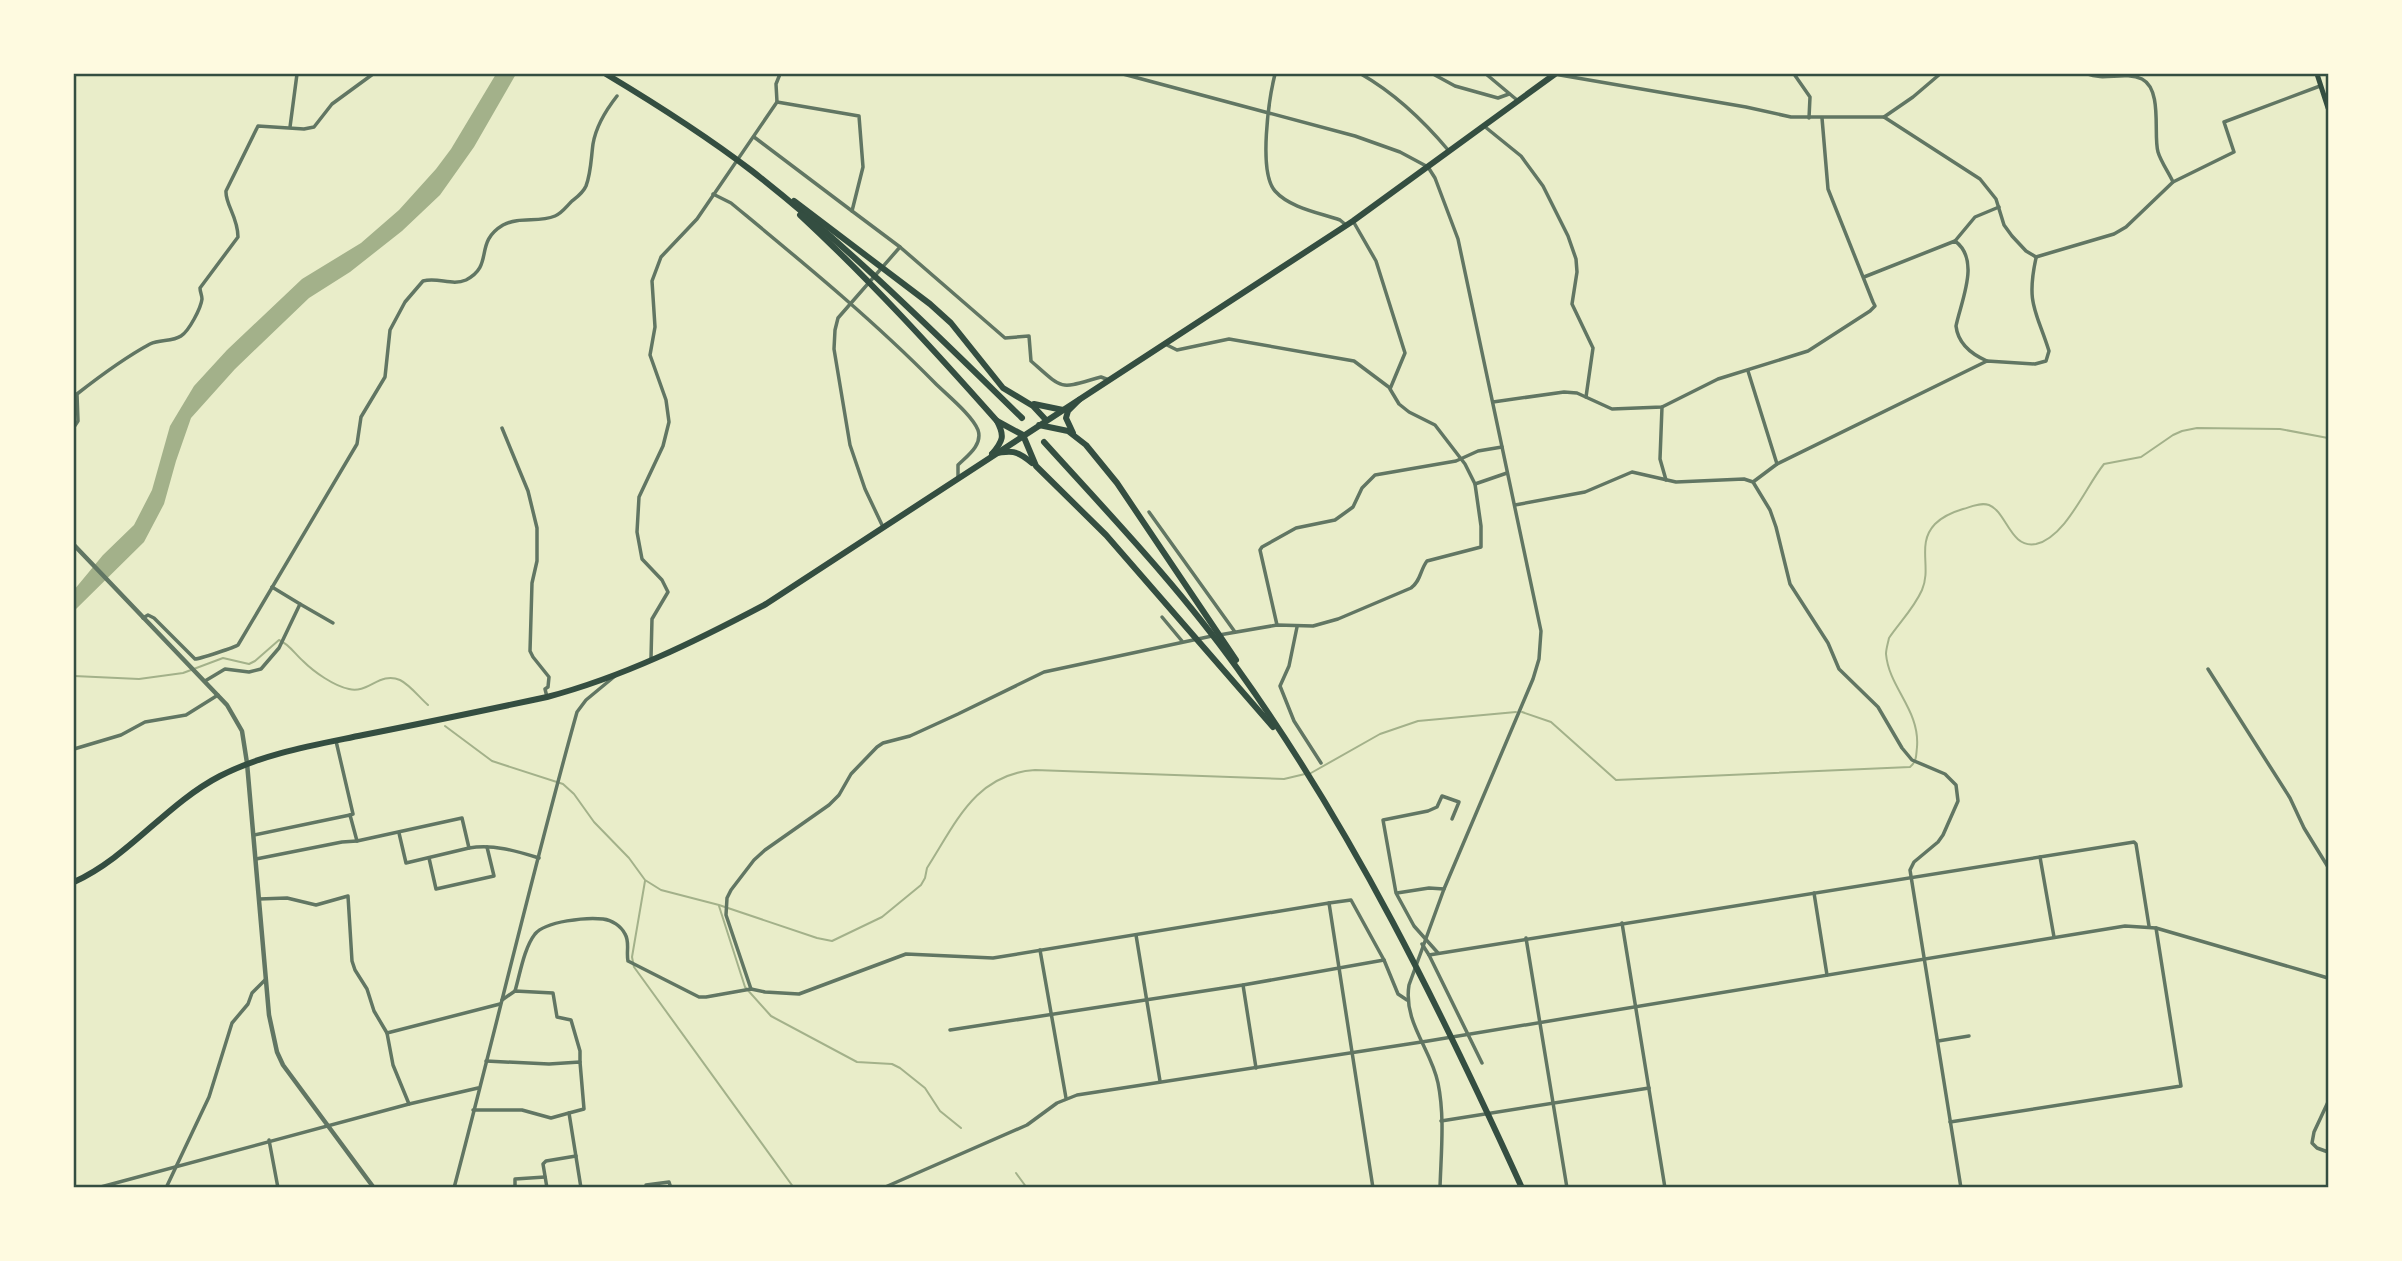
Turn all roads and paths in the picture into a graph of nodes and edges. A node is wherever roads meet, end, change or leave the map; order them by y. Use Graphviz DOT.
graph roads {
  1 [pos="297,74"];
  2 [pos="373,74"];
  3 [pos="606,74"];
  4 [pos="780,74"];
  5 [pos="1123,74"];
  6 [pos="1275,74"];
  7 [pos="1361,74"];
  8 [pos="1433,74"];
  9 [pos="1486,74"];
  10 [pos="1555,74"];
  11 [pos="1794,74"];
  12 [pos="1940,74"];
  13 [pos="2087,74"];
  14 [pos="2317,74"];
  15 [pos="2320,86"];
  16 [pos="1509,94"];
  17 [pos="617,96"];
  18 [pos="1517,100"];
  19 [pos="777,102"];
  20 [pos="2329,108"];
  21 [pos="1269,114"];
  22 [pos="1884,117"];
  23 [pos="1810,118"];
  24 [pos="1822,118"];
  25 [pos="1483,125"];
  26 [pos="290,127"];
  27 [pos="753,139"];
  28 [pos="1449,151"];
  29 [pos="1428,167"];
  30 [pos="752,172"];
  31 [pos="2173,182"];
  32 [pos="713,194"];
  33 [pos="1999,207"];
  34 [pos="852,211"];
  35 [pos="1349,223"];
  36 [pos="1955,241"];
  37 [pos="900,247"];
  38 [pos="2036,257"];
  39 [pos="1864,277"];
  40 [pos="854,303"];
  41 [pos="1165,344"];
  42 [pos="1987,361"];
  43 [pos="1748,371"];
  44 [pos="1109,380"];
  45 [pos="1390,389"];
  46 [pos="1586,397"];
  47 [pos="1022,400"];
  48 [pos="1079,400"];
  49 [pos="1493,402"];
  50 [pos="1662,407"];
  51 [pos="1063,410"];
  52 [pos="1021,418"];
  53 [pos="997,421"];
  54 [pos="1042,422"];
  55 [pos="74,427"];
  56 [pos="502,428"];
  57 [pos="1073,433"];
  58 [pos="1023,435"];
  59 [pos="1044,442"];
  60 [pos="1502,447"];
  61 [pos="992,454"];
  62 [pos="1461,458"];
  63 [pos="1777,464"];
  64 [pos="1036,466"];
  65 [pos="1507,473"];
  66 [pos="958,477"];
  67 [pos="1666,480"];
  68 [pos="1753,482"];
  69 [pos="1475,484"];
  70 [pos="1515,505"];
  71 [pos="1149,512"];
  72 [pos="884,528"];
  73 [pos="74,545"];
  74 [pos="272,587"];
  75 [pos="300,604"];
  76 [pos="1162,617"];
  77 [pos="143,618"];
  78 [pos="333,623"];
  79 [pos="1277,625"];
  80 [pos="1297,627"];
  81 [pos="1235,632"];
  82 [pos="1182,641"];
  83 [pos="651,659"];
  84 [pos="2208,669"];
  85 [pos="618,673"];
  86 [pos="203,681"];
  87 [pos="218,695"];
  88 [pos="547,697"];
  89 [pos="1272,718"];
  90 [pos="336,741"];
  91 [pos="74,749"];
  92 [pos="1294,753"];
  93 [pos="247,763"];
  94 [pos="1321,763"];
  95 [pos="350,815"];
  96 [pos="1452,819"];
  97 [pos="399,832"];
  98 [pos="254,835"];
  99 [pos="357,841"];
  100 [pos="486,847"];
  101 [pos="469,848"];
  102 [pos="2040,857"];
  103 [pos="429,858"];
  104 [pos="256,859"];
  105 [pos="539,859"];
  106 [pos="2329,867"];
  107 [pos="1910,877"];
  108 [pos="74,882"];
  109 [pos="1444,889"];
  110 [pos="1814,892"];
  111 [pos="1396,893"];
  112 [pos="259,899"];
  113 [pos="1329,903"];
  114 [pos="1622,923"];
  115 [pos="2149,926"];
  116 [pos="2156,928"];
  117 [pos="1136,935"];
  118 [pos="1425,938"];
  119 [pos="1526,938"];
  120 [pos="2054,938"];
  121 [pos="1422,944"];
  122 [pos="1040,950"];
  123 [pos="1438,953"];
  124 [pos="1429,955"];
  125 [pos="1924,959"];
  126 [pos="1384,960"];
  127 [pos="1339,969"];
  128 [pos="1827,975"];
  129 [pos="2329,978"];
  130 [pos="267,979"];
  131 [pos="1242,985"];
  132 [pos="751,989"];
  133 [pos="515,991"];
  134 [pos="1147,999"];
  135 [pos="1406,1000"];
  136 [pos="500,1002"];
  137 [pos="1636,1006"];
  138 [pos="1050,1015"];
  139 [pos="1541,1022"];
  140 [pos="950,1030"];
  141 [pos="387,1032"];
  142 [pos="1467,1034"];
  143 [pos="1969,1036"];
  144 [pos="1426,1041"];
  145 [pos="1938,1041"];
  146 [pos="1352,1053"];
  147 [pos="486,1061"];
  148 [pos="580,1062"];
  149 [pos="1482,1063"];
  150 [pos="1256,1068"];
  151 [pos="1160,1082"];
  152 [pos="479,1087"];
  153 [pos="1649,1088"];
  154 [pos="1066,1098"];
  155 [pos="2329,1102"];
  156 [pos="1553,1103"];
  157 [pos="408,1104"];
  158 [pos="472,1110"];
  159 [pos="569,1113"];
  160 [pos="1441,1121"];
  161 [pos="1950,1122"];
  162 [pos="328,1126"];
  163 [pos="269,1140"];
  164 [pos="2329,1152"];
  165 [pos="576,1156"];
  166 [pos="176,1167"];
  167 [pos="545,1177"];
  168 [pos="97,1188"];
  169 [pos="166,1188"];
  170 [pos="278,1188"];
  171 [pos="374,1188"];
  172 [pos="454,1188"];
  173 [pos="515,1188"];
  174 [pos="547,1188"];
  175 [pos="581,1188"];
  176 [pos="646,1188"];
  177 [pos="671,1188"];
  178 [pos="883,1188"];
  179 [pos="1373,1188"];
  180 [pos="1440,1188"];
  181 [pos="1522,1188"];
  182 [pos="1567,1188"];
  183 [pos="1665,1188"];
  184 [pos="1961,1188"];
  1 -- 26 [label="street"];
  2 -- 26 [label="street"];
  3 -- 30 [label="highway"];
  4 -- 19 [label="street"];
  5 -- 21 [label="street"];
  6 -- 21 [label="street"];
  7 -- 28 [label="street"];
  8 -- 16 [label="street"];
  9 -- 16 [label="street"];
  10 -- 18 [label="highway"];
  10 -- 23 [label="street"];
  11 -- 23 [label="street"];
  12 -- 22 [label="street"];
  13 -- 31 [label="street"];
  14 -- 15 [label="main road"];
  15 -- 20 [label="main road"];
  15 -- 31 [label="street"];
  16 -- 18 [label="street"];
  17 -- 74 [label="street"];
  18 -- 25 [label="highway"];
  19 -- 27 [label="street"];
  19 -- 34 [label="street"];
  21 -- 29 [label="street"];
  21 -- 35 [label="street"];
  22 -- 24 [label="street"];
  22 -- 33 [label="street"];
  23 -- 24 [label="street"];
  24 -- 39 [label="street"];
  25 -- 28 [label="highway"];
  25 -- 46 [label="street"];
  26 -- 55 [label="street"];
  27 -- 32 [label="street"];
  27 -- 34 [label="street"];
  28 -- 29 [label="highway"];
  29 -- 35 [label="highway"];
  29 -- 49 [label="street"];
  30 -- 47 [label="highway"];
  30 -- 52 [label="highway"];
  30 -- 53 [label="highway"];
  31 -- 38 [label="street"];
  32 -- 40 [label="street"];
  32 -- 83 [label="street"];
  33 -- 36 [label="street"];
  33 -- 38 [label="street"];
  34 -- 37 [label="street"];
  35 -- 41 [label="highway"];
  35 -- 45 [label="street"];
  36 -- 39 [label="street"];
  36 -- 42 [label="street"];
  37 -- 40 [label="street"];
  37 -- 44 [label="street"];
  38 -- 42 [label="street"];
  39 -- 43 [label="street"];
  40 -- 66 [label="street"];
  40 -- 72 [label="street"];
  41 -- 44 [label="highway"];
  41 -- 45 [label="street"];
  42 -- 63 [label="street"];
  43 -- 50 [label="street"];
  43 -- 63 [label="street"];
  44 -- 48 [label="highway"];
  45 -- 62 [label="street"];
  46 -- 49 [label="street"];
  46 -- 50 [label="street"];
  47 -- 51 [label="highway"];
  47 -- 54 [label="highway"];
  48 -- 51 [label="highway"];
  48 -- 57 [label="highway"];
  49 -- 60 [label="street"];
  50 -- 67 [label="street"];
  51 -- 54 [label="highway"];
  53 -- 58 [label="highway"];
  53 -- 61 [label="highway"];
  54 -- 57 [label="highway"];
  54 -- 58 [label="highway"];
  56 -- 88 [label="street"];
  57 -- 89 [label="highway"];
  58 -- 61 [label="highway"];
  58 -- 64 [label="highway"];
  59 -- 89 [label="highway"];
  60 -- 62 [label="street"];
  60 -- 65 [label="street"];
  61 -- 64 [label="highway"];
  61 -- 66 [label="highway"];
  62 -- 69 [label="street"];
  62 -- 79 [label="street"];
  63 -- 68 [label="street"];
  64 -- 92 [label="highway"];
  65 -- 69 [label="street"];
  65 -- 70 [label="street"];
  66 -- 72 [label="highway"];
  67 -- 68 [label="street"];
  67 -- 70 [label="street"];
  68 -- 107 [label="street"];
  69 -- 80 [label="street"];
  70 -- 109 [label="street"];
  71 -- 81 [label="street"];
  72 -- 83 [label="highway"];
  73 -- 77 [label="street"];
  74 -- 75 [label="street"];
  74 -- 77 [label="street"];
  75 -- 78 [label="street"];
  75 -- 86 [label="street"];
  76 -- 82 [label="street"];
  77 -- 86 [label="street"];
  79 -- 80 [label="street"];
  79 -- 81 [label="street"];
  80 -- 94 [label="street"];
  81 -- 82 [label="street"];
  82 -- 132 [label="street"];
  83 -- 85 [label="highway"];
  84 -- 106 [label="street"];
  85 -- 88 [label="highway"];
  85 -- 105 [label="street"];
  86 -- 87 [label="street"];
  87 -- 91 [label="street"];
  87 -- 93 [label="street"];
  88 -- 90 [label="highway"];
  89 -- 92 [label="highway"];
  90 -- 93 [label="highway"];
  90 -- 95 [label="street"];
  92 -- 181 [label="highway"];
  93 -- 98 [label="street"];
  93 -- 108 [label="highway"];
  95 -- 98 [label="street"];
  95 -- 99 [label="street"];
  96 -- 111 [label="street"];
  97 -- 99 [label="street"];
  97 -- 101 [label="street"];
  97 -- 103 [label="street"];
  98 -- 104 [label="street"];
  99 -- 104 [label="street"];
  100 -- 101 [label="street"];
  100 -- 103 [label="street"];
  100 -- 105 [label="street"];
  101 -- 103 [label="street"];
  102 -- 107 [label="street"];
  102 -- 115 [label="street"];
  102 -- 120 [label="street"];
  104 -- 112 [label="street"];
  105 -- 136 [label="street"];
  107 -- 110 [label="street"];
  107 -- 125 [label="street"];
  109 -- 111 [label="street"];
  109 -- 118 [label="street"];
  110 -- 114 [label="street"];
  110 -- 128 [label="street"];
  111 -- 118 [label="street"];
  112 -- 130 [label="street"];
  112 -- 141 [label="street"];
  113 -- 117 [label="street"];
  113 -- 126 [label="street"];
  113 -- 127 [label="street"];
  114 -- 119 [label="street"];
  114 -- 137 [label="street"];
  115 -- 116 [label="street"];
  115 -- 120 [label="street"];
  116 -- 129 [label="street"];
  116 -- 161 [label="street"];
  117 -- 122 [label="street"];
  117 -- 134 [label="street"];
  118 -- 121 [label="street"];
  118 -- 123 [label="street"];
  119 -- 123 [label="street"];
  119 -- 139 [label="street"];
  120 -- 125 [label="street"];
  121 -- 124 [label="street"];
  121 -- 135 [label="street"];
  122 -- 132 [label="street"];
  122 -- 138 [label="street"];
  123 -- 124 [label="street"];
  124 -- 142 [label="street"];
  125 -- 128 [label="street"];
  125 -- 145 [label="street"];
  126 -- 127 [label="street"];
  126 -- 135 [label="street"];
  127 -- 131 [label="street"];
  127 -- 146 [label="street"];
  128 -- 137 [label="street"];
  130 -- 162 [label="street"];
  130 -- 166 [label="street"];
  131 -- 134 [label="street"];
  131 -- 150 [label="street"];
  132 -- 133 [label="street"];
  133 -- 136 [label="street"];
  133 -- 148 [label="street"];
  134 -- 138 [label="street"];
  134 -- 151 [label="street"];
  135 -- 144 [label="street"];
  136 -- 141 [label="street"];
  136 -- 147 [label="street"];
  137 -- 139 [label="street"];
  137 -- 153 [label="street"];
  138 -- 140 [label="street"];
  138 -- 154 [label="street"];
  139 -- 142 [label="street"];
  139 -- 156 [label="street"];
  141 -- 157 [label="street"];
  142 -- 144 [label="street"];
  142 -- 149 [label="street"];
  143 -- 145 [label="street"];
  144 -- 146 [label="street"];
  144 -- 160 [label="street"];
  145 -- 161 [label="street"];
  146 -- 150 [label="street"];
  146 -- 179 [label="street"];
  147 -- 148 [label="street"];
  147 -- 152 [label="street"];
  148 -- 159 [label="street"];
  150 -- 151 [label="street"];
  151 -- 154 [label="street"];
  152 -- 157 [label="street"];
  152 -- 158 [label="street"];
  153 -- 156 [label="street"];
  153 -- 183 [label="street"];
  154 -- 178 [label="street"];
  155 -- 164 [label="street"];
  156 -- 160 [label="street"];
  156 -- 182 [label="street"];
  157 -- 162 [label="street"];
  158 -- 159 [label="street"];
  158 -- 172 [label="street"];
  159 -- 165 [label="street"];
  160 -- 180 [label="street"];
  161 -- 184 [label="street"];
  162 -- 163 [label="street"];
  162 -- 171 [label="street"];
  163 -- 166 [label="street"];
  163 -- 170 [label="street"];
  165 -- 167 [label="street"];
  165 -- 175 [label="street"];
  166 -- 168 [label="street"];
  166 -- 169 [label="street"];
  167 -- 173 [label="street"];
  167 -- 174 [label="street"];
  176 -- 177 [label="street"];
}
